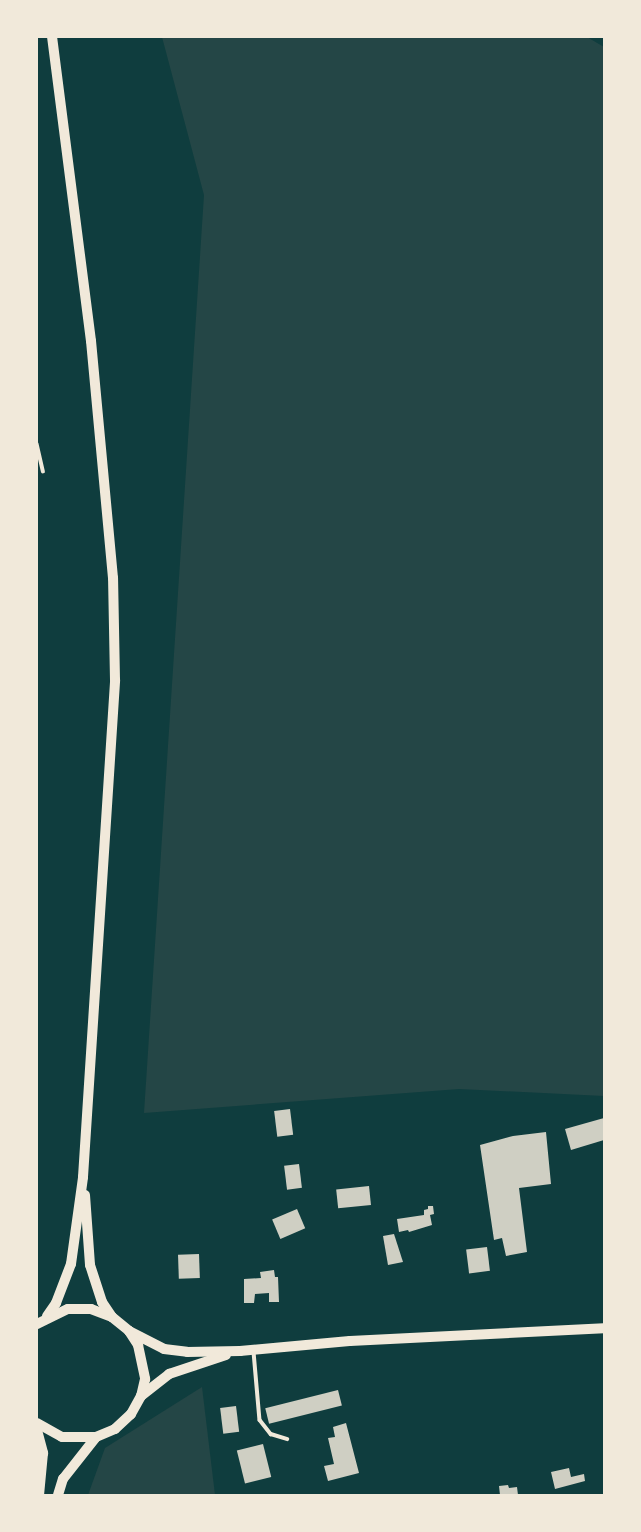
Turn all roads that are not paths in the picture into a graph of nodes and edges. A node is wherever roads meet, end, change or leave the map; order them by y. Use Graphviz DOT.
graph roads {
  1 [pos="52,37"];
  2 [pos="37,444"];
  3 [pos="43,471"];
  4 [pos="83,1177"];
  5 [pos="47,1316"];
  6 [pos="112,1317"];
  7 [pos="37,1324"];
  8 [pos="604,1328"];
  9 [pos="129,1331"];
  10 [pos="254,1350"];
  11 [pos="240,1351"];
  12 [pos="141,1396"];
  13 [pos="37,1423"];
  14 [pos="37,1430"];
  15 [pos="96,1437"];
  16 [pos="287,1439"];
  17 [pos="39,1495"];
  18 [pos="58,1495"];
  1 -- 4 [label="main road"];
  2 -- 3 [label="lane"];
  4 -- 5 [label="main road"];
  4 -- 6 [label="main road"];
  5 -- 6 [label="main road"];
  5 -- 7 [label="main road"];
  6 -- 9 [label="main road"];
  8 -- 10 [label="main road"];
  9 -- 11 [label="main road"];
  9 -- 12 [label="main road"];
  10 -- 11 [label="main road"];
  10 -- 16 [label="lane"];
  11 -- 12 [label="main road"];
  12 -- 15 [label="main road"];
  13 -- 15 [label="main road"];
  14 -- 17 [label="main road"];
  15 -- 18 [label="main road"];
}
